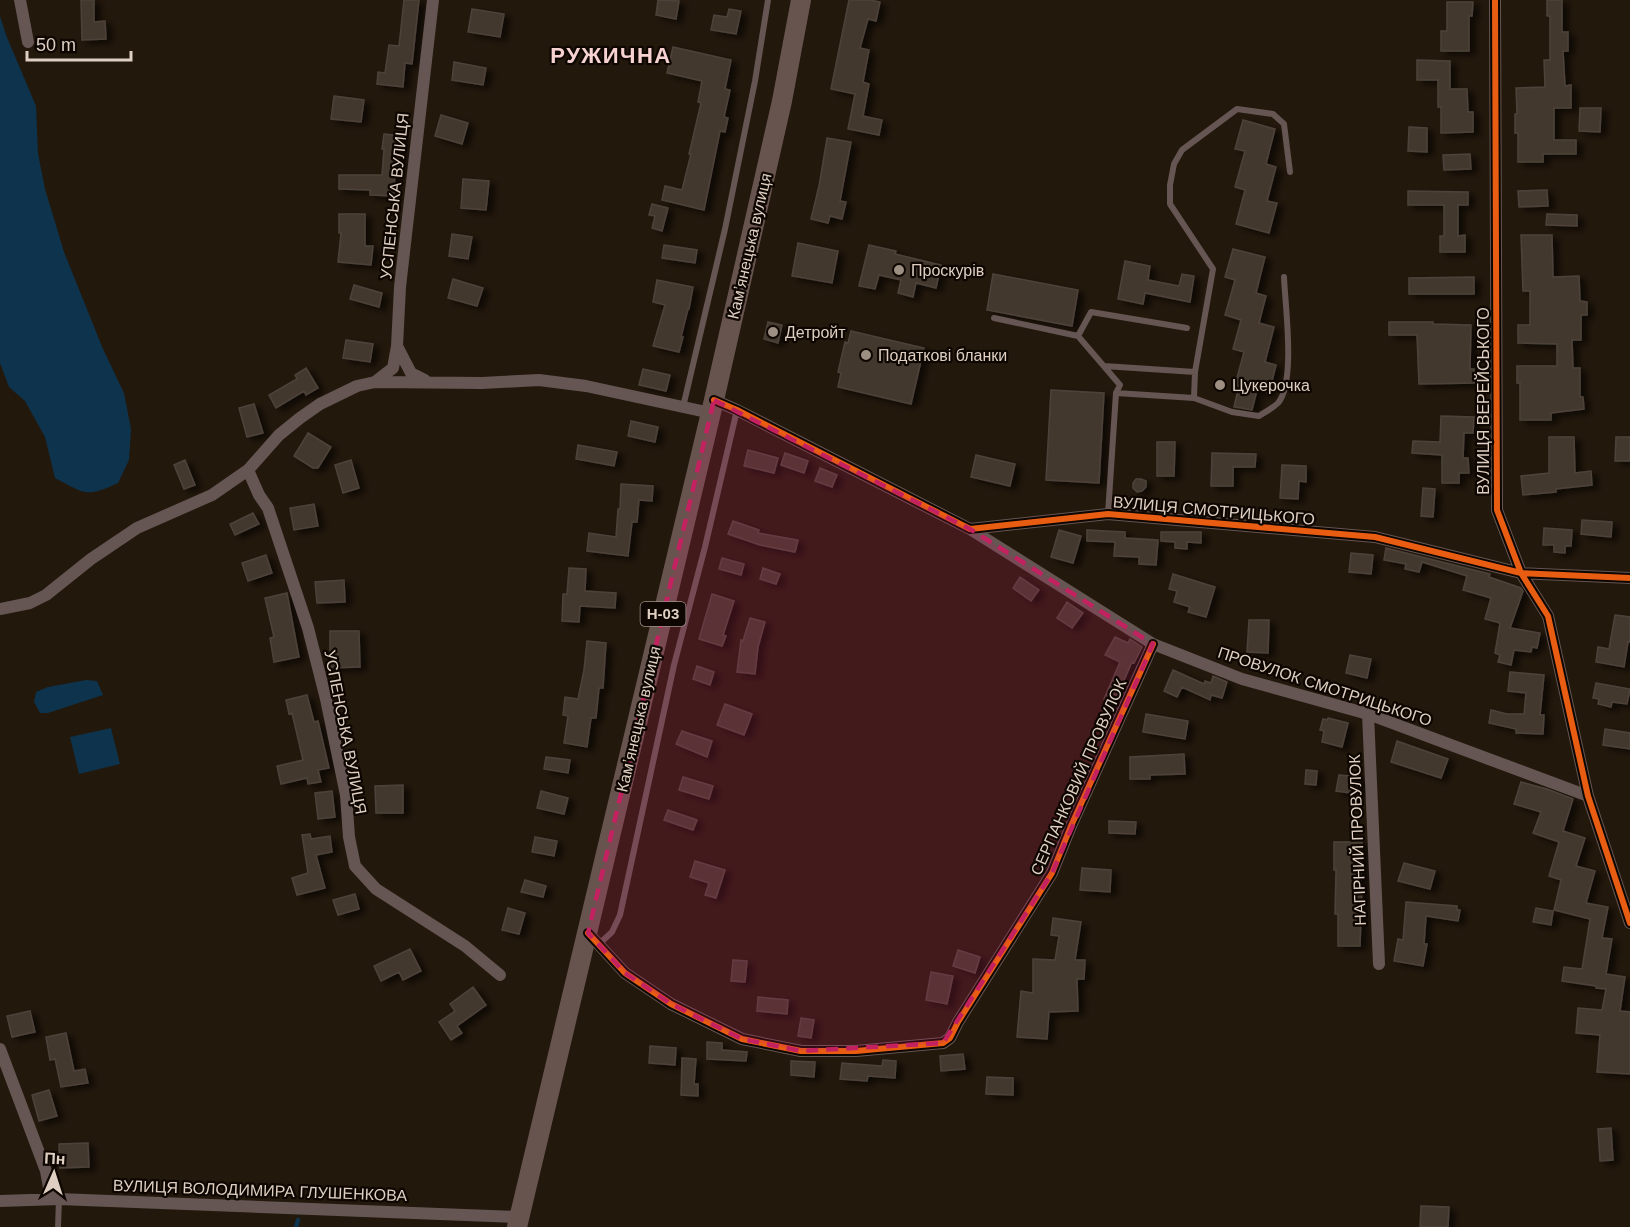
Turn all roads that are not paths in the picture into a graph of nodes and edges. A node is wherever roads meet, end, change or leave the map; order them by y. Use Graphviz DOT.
graph roads {
  1 [pos="20,0"];
  2 [pos="433,0"];
  3 [pos="768,0"];
  4 [pos="801,0"];
  5 [pos="1495,0"];
  6 [pos="28,42"];
  7 [pos="1290,172"];
  8 [pos="1284,277"];
  9 [pos="994,318"];
  10 [pos="1187,328"];
  11 [pos="1078,336"];
  12 [pos="397,346"];
  13 [pos="1104,366"];
  14 [pos="1195,372"];
  15 [pos="375,382"];
  16 [pos="428,382"];
  17 [pos="1116,393"];
  18 [pos="1194,398"];
  19 [pos="712,406"];
  20 [pos="683,407"];
  21 [pos="737,410"];
  22 [pos="248,470"];
  23 [pos="1108,514"];
  24 [pos="970,529"];
  25 [pos="1521,573"];
  26 [pos="1630,578"];
  27 [pos="0,609"];
  28 [pos="1153,644"];
  29 [pos="1368,714"];
  30 [pos="1588,795"];
  31 [pos="1630,923"];
  32 [pos="593,938"];
  33 [pos="1379,964"];
  34 [pos="500,975"];
  35 [pos="0,1049"];
  36 [pos="55,1199"];
  37 [pos="0,1201"];
  38 [pos="518,1222"];
  39 [pos="58,1227"];
  1 -- 6 [label="street"];
  2 -- 12 [label="street, УСПЕНСЬКА ВУЛИЦЯ"];
  3 -- 20 [label="lane"];
  4 -- 19 [label="main road, Камʼянецька вулиця / Н-03"];
  5 -- 25 [label="street, ВУЛИЦЯ ВЕРЕЙСЬКОГО"];
  7 -- 14 [label="lane"];
  8 -- 18 [label="lane"];
  9 -- 11 [label="lane"];
  10 -- 11 [label="lane"];
  11 -- 13 [label="lane"];
  12 -- 15 [label="street"];
  12 -- 16 [label="street"];
  13 -- 14 [label="lane"];
  13 -- 17 [label="lane"];
  14 -- 18 [label="lane"];
  15 -- 16 [label="street"];
  15 -- 22 [label="street"];
  16 -- 20 [label="street"];
  17 -- 18 [label="lane"];
  17 -- 23 [label="lane"];
  19 -- 20 [label="street"];
  19 -- 21 [label="street"];
  19 -- 32 [label="main road, Камʼянецька вулиця / Н-03"];
  21 -- 24 [label="street"];
  21 -- 32 [label="lane"];
  22 -- 27 [label="street"];
  22 -- 34 [label="street, УСПЕНСЬКА ВУЛИЦЯ"];
  23 -- 24 [label="street, ВУЛИЦЯ СМОТРИЦЬКОГО"];
  23 -- 25 [label="street, ВУЛИЦЯ СМОТРИЦЬКОГО"];
  24 -- 28 [label="street, ПРОВУЛОК СМОТРИЦЬКОГО"];
  25 -- 26 [label="street, ВУЛИЦЯ СМОТРИЦЬКОГО"];
  25 -- 30 [label="street, ВУЛИЦЯ ВЕРЕЙСЬКОГО"];
  28 -- 29 [label="street, ПРОВУЛОК СМОТРИЦЬКОГО"];
  28 -- 32 [label="street, СЕРПАНКОВИЙ ПРОВУЛОК"];
  29 -- 30 [label="street, ПРОВУЛОК СМОТРИЦЬКОГО"];
  29 -- 33 [label="street, НАГІРНИЙ ПРОВУЛОК"];
  30 -- 31 [label="street, ВУЛИЦЯ ВЕРЕЙСЬКОГО"];
  32 -- 38 [label="main road, Камʼянецька вулиця / Н-03"];
  35 -- 36 [label="street"];
  36 -- 37 [label="street, ВУЛИЦЯ ВОЛОДИМИРА ГЛУШЕНКОВА"];
  36 -- 38 [label="street, ВУЛИЦЯ ВОЛОДИМИРА ГЛУШЕНКОВА"];
  36 -- 39 [label="lane"];
}
